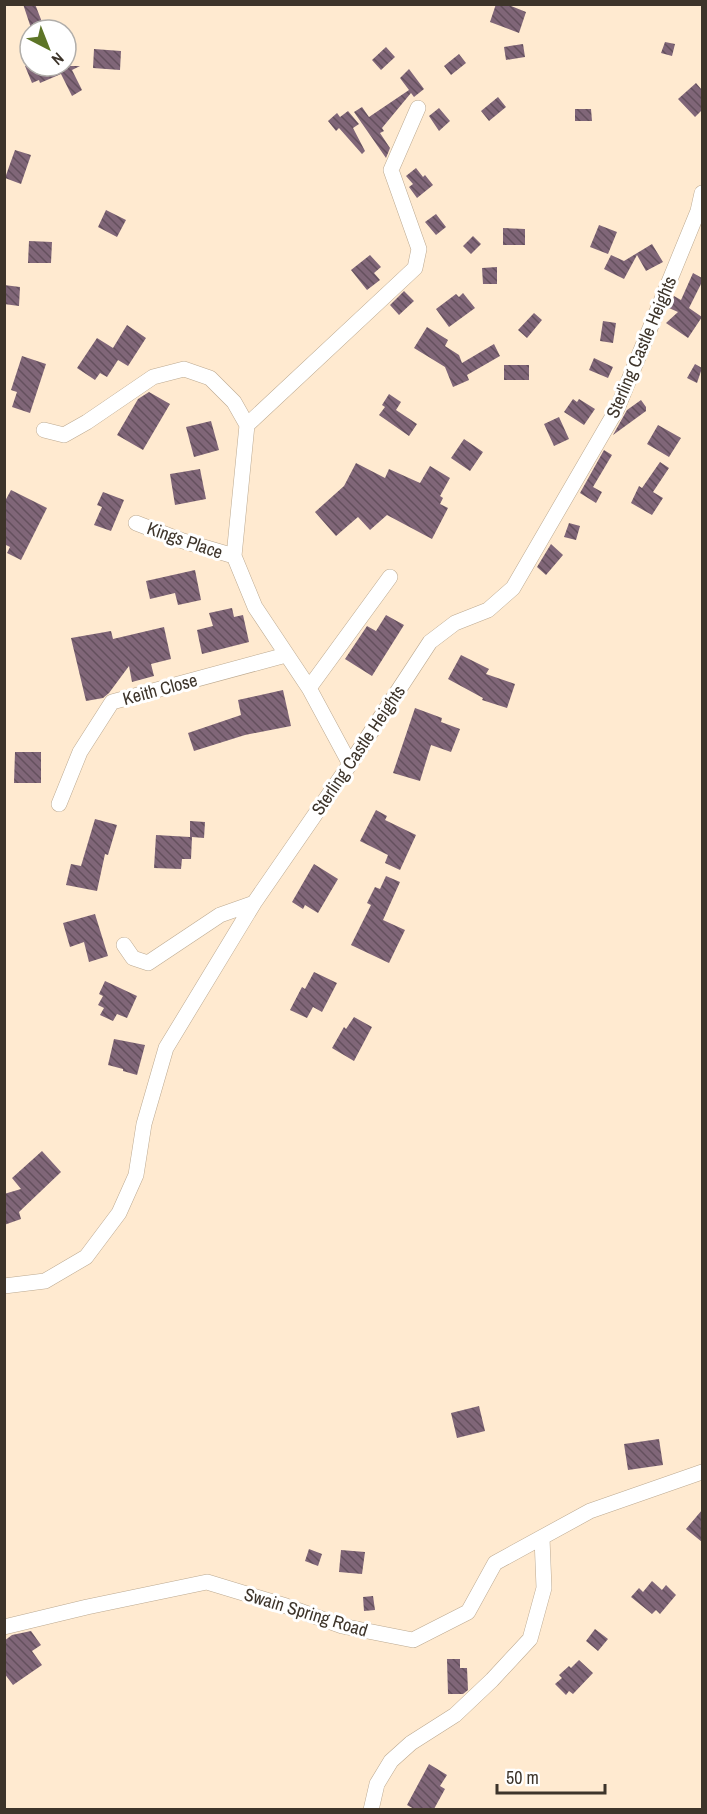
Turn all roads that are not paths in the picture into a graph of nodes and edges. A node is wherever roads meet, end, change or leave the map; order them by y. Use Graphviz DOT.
graph roads {
  1 [pos="418,108"];
  2 [pos="702,193"];
  3 [pos="247,424"];
  4 [pos="44,430"];
  5 [pos="136,523"];
  6 [pos="234,556"];
  7 [pos="390,577"];
  8 [pos="286,655"];
  9 [pos="309,688"];
  10 [pos="350,764"];
  11 [pos="59,804"];
  12 [pos="254,903"];
  13 [pos="124,945"];
  14 [pos="4,1286"];
  15 [pos="702,1472"];
  16 [pos="542,1538"];
  17 [pos="4,1627"];
  18 [pos="371,1809"];
  1 -- 3 [label="street"];
  2 -- 10 [label="street, Sterling Castle Heights"];
  3 -- 4 [label="street"];
  3 -- 6 [label="street"];
  5 -- 6 [label="street, Kings Place"];
  6 -- 8 [label="street"];
  7 -- 9 [label="street"];
  8 -- 9 [label="street"];
  8 -- 11 [label="street, Keith Close"];
  9 -- 10 [label="street"];
  10 -- 12 [label="street, Sterling Castle Heights"];
  12 -- 13 [label="street"];
  12 -- 14 [label="street, Sterling Castle Heights"];
  15 -- 16 [label="street, Swain Spring Road"];
  16 -- 17 [label="street, Swain Spring Road"];
  16 -- 18 [label="street"];
}
